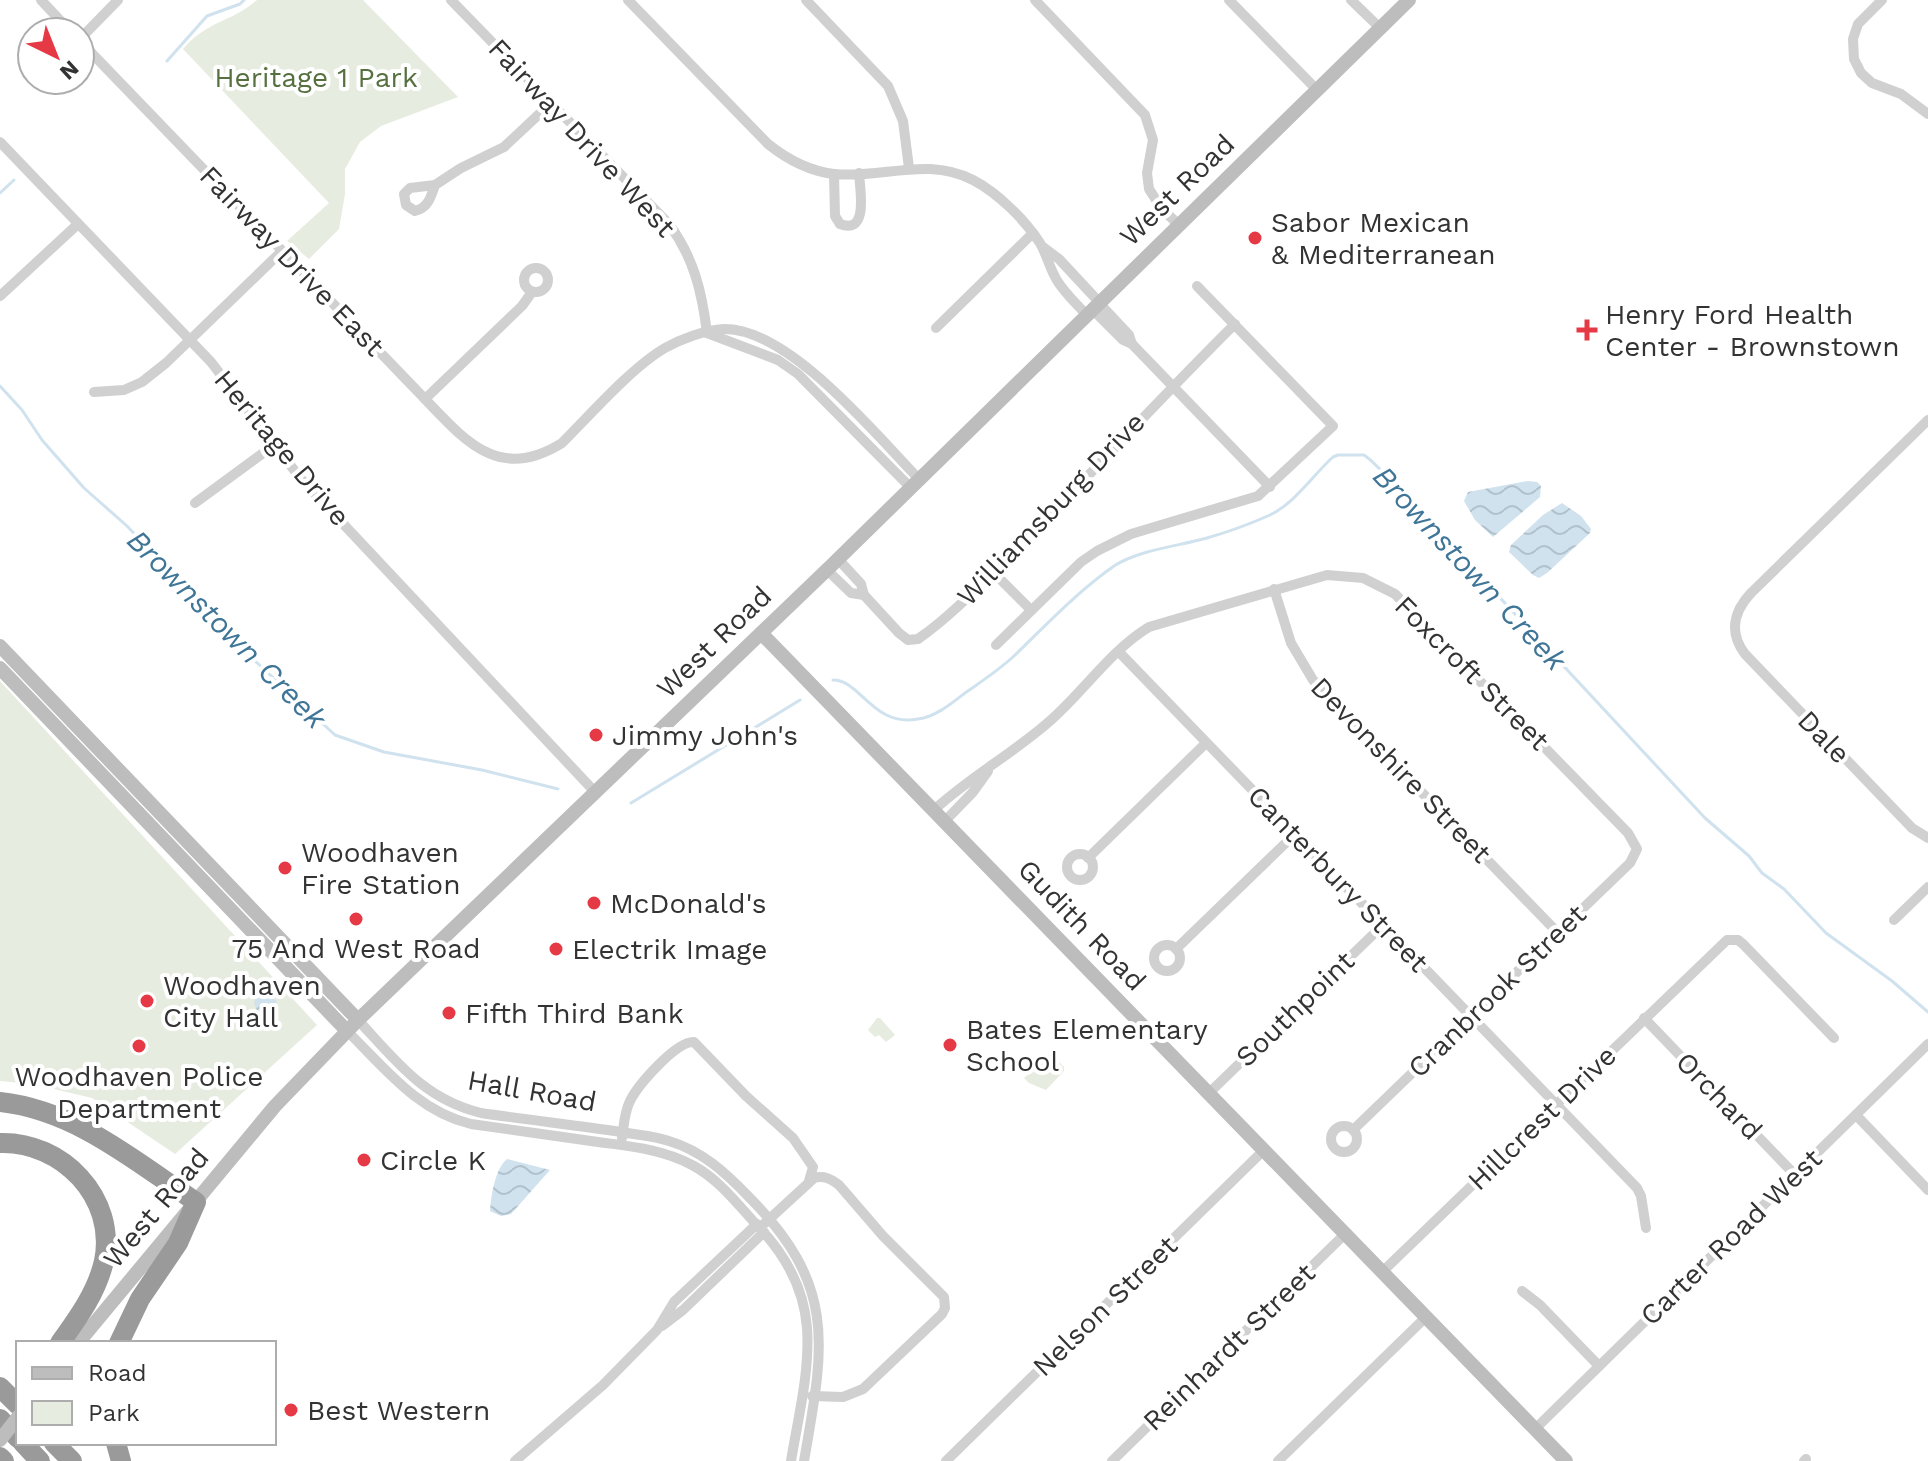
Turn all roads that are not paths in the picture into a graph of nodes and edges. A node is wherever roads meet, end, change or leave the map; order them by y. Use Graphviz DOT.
graph roads {
  1 [pos="41,0"];
  2 [pos="118,0"];
  3 [pos="451,0"];
  4 [pos="628,0"];
  5 [pos="806,0"];
  6 [pos="1035,0"];
  7 [pos="1229,0"];
  8 [pos="1351,0"];
  9 [pos="1409,0"];
  10 [pos="1882,0"];
  11 [pos="56,16"];
  12 [pos="96,23"];
  13 [pos="1380,28"];
  14 [pos="96,57"];
  15 [pos="1317,90"];
  16 [pos="551,103"];
  17 [pos="1928,114"];
  18 [pos="0,142"];
  19 [pos="909,168"];
  20 [pos="859,173"];
  21 [pos="834,174"];
  22 [pos="435,185"];
  23 [pos="78,224"];
  24 [pos="1179,225"];
  25 [pos="1033,233"];
  26 [pos="1042,246"];
  27 [pos="282,251"];
  28 [pos="1197,286"];
  29 [pos="532,292"];
  30 [pos="0,296"];
  31 [pos="1094,307"];
  32 [pos="1235,324"];
  33 [pos="936,328"];
  34 [pos="707,333"];
  35 [pos="190,339"];
  36 [pos="1172,386"];
  37 [pos="94,392"];
  38 [pos="425,399"];
  39 [pos="1928,420"];
  40 [pos="274,445"];
  41 [pos="915,484"];
  42 [pos="1270,487"];
  43 [pos="195,503"];
  44 [pos="838,559"];
  45 [pos="827,570"];
  46 [pos="993,572"];
  47 [pos="1274,589"];
  48 [pos="864,595"];
  49 [pos="1031,610"];
  50 [pos="761,633"];
  51 [pos="996,645"];
  52 [pos="0,646"];
  53 [pos="1119,652"];
  54 [pos="0,668"];
  55 [pos="39,686"];
  56 [pos="27,697"];
  57 [pos="1206,743"];
  58 [pos="595,792"];
  59 [pos="940,815"];
  60 [pos="1295,834"];
  61 [pos="1928,838"];
  62 [pos="186,840"];
  63 [pos="1637,849"];
  64 [pos="175,851"];
  65 [pos="1088,858"];
  66 [pos="1928,887"];
  67 [pos="1894,920"];
  68 [pos="1383,925"];
  69 [pos="1558,933"];
  70 [pos="274,943"];
  71 [pos="1176,949"];
  72 [pos="1471,1017"];
  73 [pos="1644,1018"];
  74 [pos="353,1025"];
  75 [pos="1834,1038"];
  76 [pos="1928,1044"];
  77 [pos="425,1089"];
  78 [pos="1209,1093"];
  79 [pos="417,1099"];
  80 [pos="0,1102"];
  81 [pos="1556,1104"];
  82 [pos="495,1115"];
  83 [pos="1856,1115"];
  84 [pos="493,1127"];
  85 [pos="1353,1130"];
  86 [pos="623,1133"];
  87 [pos="0,1143"];
  88 [pos="621,1145"];
  89 [pos="1264,1150"];
  90 [pos="1795,1175"];
  91 [pos="809,1181"];
  92 [pos="1928,1190"];
  93 [pos="196,1202"];
  94 [pos="770,1218"];
  95 [pos="760,1228"];
  96 [pos="1646,1228"];
  97 [pos="1345,1234"];
  98 [pos="1382,1272"];
  99 [pos="1522,1291"];
  100 [pos="1426,1317"];
  101 [pos="62,1341"];
  102 [pos="80,1341"];
  103 [pos="120,1341"];
  104 [pos="1599,1366"];
  105 [pos="0,1387"];
  106 [pos="802,1394"];
  107 [pos="815,1396"];
  108 [pos="16,1403"];
  109 [pos="0,1419"];
  110 [pos="16,1420"];
  111 [pos="1535,1429"];
  112 [pos="16,1436"];
  113 [pos="0,1440"];
  114 [pos="25,1445"];
  115 [pos="56,1445"];
  116 [pos="40,1461"];
  117 [pos="72,1461"];
  118 [pos="515,1461"];
  119 [pos="791,1461"];
  120 [pos="804,1461"];
  121 [pos="946,1461"];
  122 [pos="1112,1461"];
  123 [pos="1278,1461"];
  124 [pos="1566,1461"];
  1 -- 11 [label="street"];
  2 -- 12 [label="street"];
  3 -- 16 [label="street, Fairway Drive West"];
  4 -- 21 [label="street"];
  5 -- 19 [label="street"];
  6 -- 24 [label="street"];
  7 -- 15 [label="street"];
  8 -- 13 [label="street"];
  9 -- 13 [label="street, West Road"];
  10 -- 17 [label="street"];
  13 -- 15 [label="street, West Road"];
  14 -- 27 [label="street, Fairway Drive East"];
  15 -- 24 [label="street, West Road"];
  16 -- 22 [label="street"];
  16 -- 34 [label="street, Fairway Drive West"];
  18 -- 23 [label="street, Heritage Drive"];
  19 -- 20 [label="street"];
  19 -- 25 [label="street"];
  20 -- 21 [label="street"];
  20 -- 21 [label="street"];
  23 -- 30 [label="street"];
  23 -- 35 [label="street, Heritage Drive"];
  24 -- 31 [label="street, West Road"];
  25 -- 26 [label="street"];
  25 -- 33 [label="street"];
  26 -- 31 [label="street"];
  26 -- 31 [label="street"];
  27 -- 35 [label="street"];
  27 -- 38 [label="street, Fairway Drive East"];
  28 -- 32 [label="street"];
  29 -- 38 [label="street"];
  31 -- 36 [label="street"];
  31 -- 41 [label="street, West Road"];
  32 -- 36 [label="street, Williamsburg Drive"];
  32 -- 42 [label="street"];
  34 -- 38 [label="street, Fairway Drive East"];
  34 -- 41 [label="street"];
  35 -- 37 [label="street"];
  35 -- 40 [label="street, Heritage Drive"];
  36 -- 42 [label="street"];
  36 -- 46 [label="street, Williamsburg Drive"];
  39 -- 61 [label="street, Dale"];
  40 -- 43 [label="street"];
  40 -- 58 [label="street, Heritage Drive"];
  41 -- 44 [label="street, West Road"];
  42 -- 49 [label="street"];
  44 -- 45 [label="street, West Road"];
  44 -- 48 [label="street, Williamsburg Drive"];
  45 -- 48 [label="street, Williamsburg Drive"];
  45 -- 50 [label="street, West Road"];
  46 -- 48 [label="street, Williamsburg Drive"];
  46 -- 49 [label="street"];
  47 -- 53 [label="street, Foxcroft Street"];
  47 -- 63 [label="street, Foxcroft Street"];
  47 -- 69 [label="street, Devonshire Street"];
  49 -- 51 [label="street"];
  50 -- 58 [label="street, West Road"];
  50 -- 59 [label="street, Gudith Road"];
  52 -- 55 [label="street, Hall Road"];
  53 -- 57 [label="street, Canterbury Street"];
  53 -- 59 [label="street, Foxcroft Street"];
  54 -- 56 [label="street, Hall Road"];
  55 -- 56 [label="street"];
  55 -- 62 [label="street, Hall Road"];
  56 -- 64 [label="street, Hall Road"];
  57 -- 60 [label="street, Canterbury Street"];
  57 -- 65 [label="street"];
  58 -- 74 [label="street, West Road"];
  59 -- 78 [label="street, Gudith Road"];
  60 -- 68 [label="street, Canterbury Street"];
  60 -- 71 [label="street"];
  62 -- 64 [label="street"];
  62 -- 70 [label="street, Hall Road"];
  63 -- 69 [label="street, Cranbrook Street"];
  64 -- 70 [label="street, Hall Road"];
  66 -- 67 [label="street"];
  68 -- 72 [label="street, Canterbury Street"];
  68 -- 78 [label="street, Southpoint"];
  69 -- 72 [label="street, Cranbrook Street"];
  70 -- 74 [label="street, Hall Road"];
  72 -- 81 [label="street, Canterbury Street"];
  72 -- 85 [label="street, Cranbrook Street"];
  73 -- 75 [label="street, Hillcrest Drive"];
  73 -- 81 [label="street, Hillcrest Drive"];
  73 -- 90 [label="street, Orchard"];
  74 -- 77 [label="street, Hall Road"];
  74 -- 79 [label="street, Hall Road"];
  74 -- 93 [label="street, West Road"];
  76 -- 83 [label="street, Carter Road West"];
  77 -- 79 [label="street"];
  77 -- 82 [label="street, Hall Road"];
  78 -- 89 [label="street, Gudith Road"];
  79 -- 84 [label="street, Hall Road"];
  80 -- 93 [label="highway"];
  81 -- 96 [label="street, Canterbury Street"];
  81 -- 98 [label="street, Hillcrest Drive"];
  82 -- 84 [label="street"];
  82 -- 86 [label="street, Hall Road"];
  83 -- 90 [label="street, Carter Road West"];
  83 -- 92 [label="street"];
  84 -- 88 [label="street, Hall Road"];
  86 -- 88 [label="street"];
  86 -- 91 [label="street"];
  86 -- 94 [label="street, Hall Road"];
  87 -- 101 [label="highway"];
  88 -- 95 [label="street, Hall Road"];
  89 -- 97 [label="street, Gudith Road"];
  89 -- 121 [label="street, Nelson Street"];
  90 -- 104 [label="street, Carter Road West"];
  91 -- 94 [label="street"];
  91 -- 107 [label="street"];
  93 -- 102 [label="street, West Road"];
  93 -- 103 [label="highway"];
  94 -- 95 [label="street"];
  94 -- 107 [label="street, Hall Road"];
  95 -- 106 [label="street, Hall Road"];
  95 -- 118 [label="street"];
  97 -- 98 [label="street, Gudith Road"];
  97 -- 122 [label="street, Reinhardt Street"];
  98 -- 100 [label="street, Gudith Road"];
  99 -- 104 [label="street"];
  100 -- 111 [label="street, Gudith Road"];
  100 -- 123 [label="street"];
  104 -- 111 [label="street, Carter Road West"];
  105 -- 108 [label="highway"];
  106 -- 107 [label="street"];
  106 -- 119 [label="street, Hall Road"];
  107 -- 120 [label="street, Hall Road"];
  109 -- 112 [label="highway"];
  110 -- 113 [label="street, bridge"];
  111 -- 124 [label="street, Gudith Road"];
  114 -- 116 [label="highway"];
  115 -- 117 [label="highway"];
}
